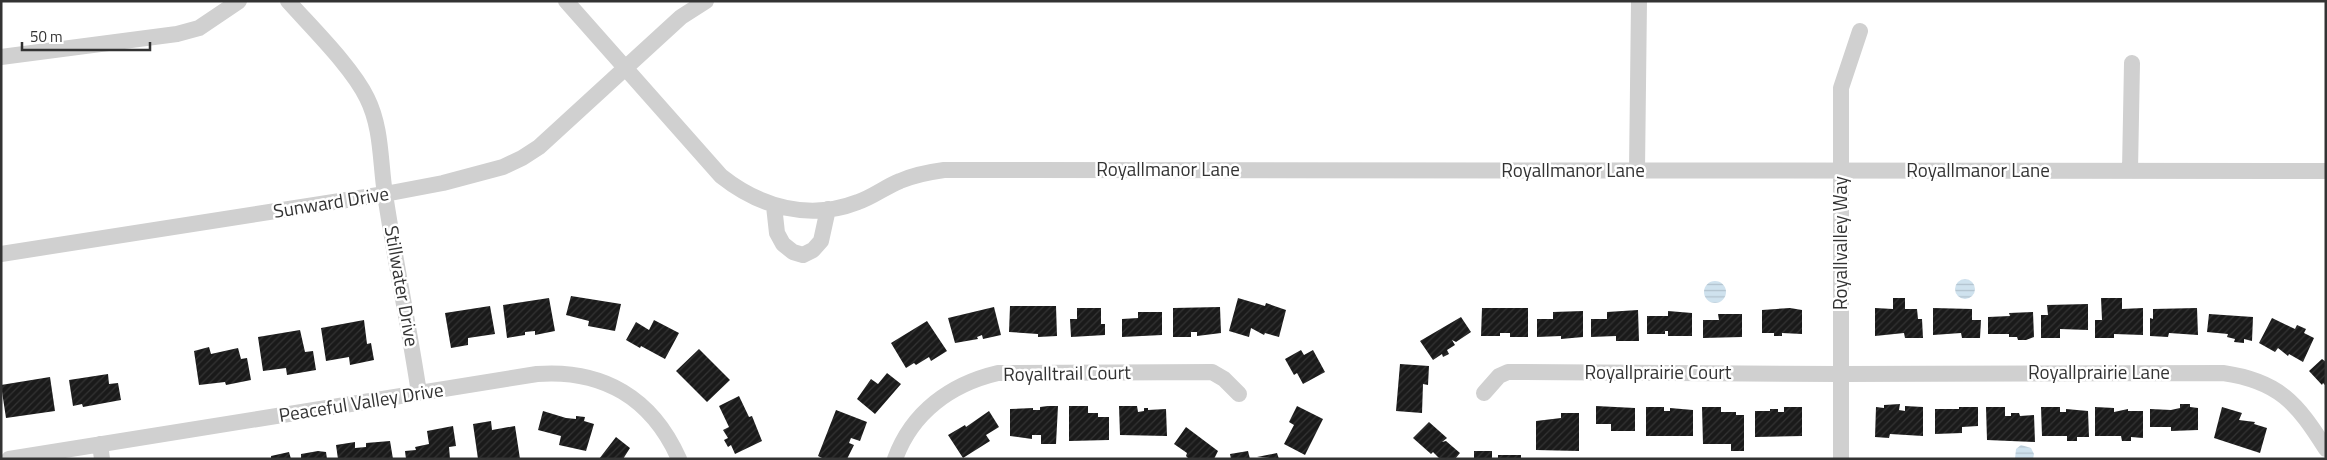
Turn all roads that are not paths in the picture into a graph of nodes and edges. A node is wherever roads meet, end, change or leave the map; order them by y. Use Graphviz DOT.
graph roads {
  1 [pos="238,1"];
  2 [pos="288,1"];
  3 [pos="566,1"];
  4 [pos="706,1"];
  5 [pos="1639,1"];
  6 [pos="1860,31"];
  7 [pos="1,57"];
  8 [pos="2132,63"];
  9 [pos="625,68"];
  10 [pos="1637,170"];
  11 [pos="1840,170"];
  12 [pos="2130,170"];
  13 [pos="2326,171"];
  14 [pos="385,194"];
  15 [pos="774,206"];
  16 [pos="828,209"];
  17 [pos="1,254"];
  18 [pos="1840,374"];
  19 [pos="419,393"];
  20 [pos="1484,393"];
  21 [pos="1239,394"];
  22 [pos="2326,449"];
  23 [pos="101,451"];
  24 [pos="9,459"];
  25 [pos="678,459"];
  26 [pos="895,459"];
  27 [pos="1841,459"];
  1 -- 7 [label="street"];
  2 -- 14 [label="street, Stillwater Drive"];
  3 -- 9 [label="street, Royallmanor Lane"];
  4 -- 9 [label="street, Sunward Drive"];
  5 -- 10 [label="street"];
  6 -- 11 [label="street, Royallvalley Way"];
  8 -- 12 [label="street"];
  9 -- 14 [label="street, Sunward Drive"];
  9 -- 15 [label="street, Royallmanor Lane"];
  10 -- 11 [label="street, Royallmanor Lane"];
  10 -- 16 [label="street, Royallmanor Lane"];
  11 -- 12 [label="street, Royallmanor Lane"];
  11 -- 18 [label="street, Royallvalley Way"];
  12 -- 13 [label="street, Royallmanor Lane"];
  14 -- 17 [label="street, Sunward Drive"];
  14 -- 19 [label="street, Stillwater Drive"];
  15 -- 16 [label="street, Royallmanor Lane"];
  15 -- 16 [label="street"];
  18 -- 20 [label="street, Royallprairie Court"];
  18 -- 22 [label="street, Royallprairie Lane"];
  18 -- 27 [label="street, Royallvalley Way"];
  19 -- 23 [label="street, Peaceful Valley Drive"];
  19 -- 25 [label="street, Peaceful Valley Drive"];
  21 -- 26 [label="street, Royalltrail Court"];
  23 -- 24 [label="street, Peaceful Valley Drive"];
}
